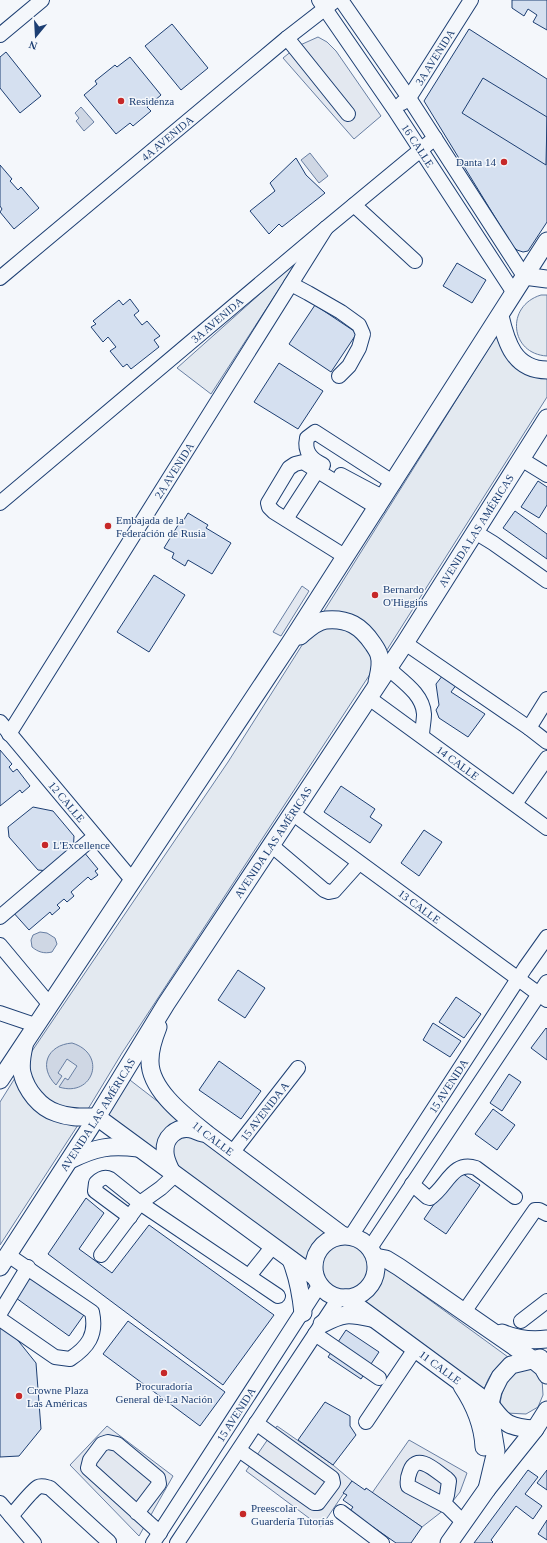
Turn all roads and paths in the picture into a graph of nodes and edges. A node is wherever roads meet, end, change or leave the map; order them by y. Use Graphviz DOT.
graph roads {
  1 [pos="42,0"];
  2 [pos="341,0"];
  3 [pos="471,0"];
  4 [pos="326,3"];
  5 [pos="0,35"];
  6 [pos="287,38"];
  7 [pos="409,98"];
  8 [pos="394,109"];
  9 [pos="348,114"];
  10 [pos="435,138"];
  11 [pos="421,150"];
  12 [pos="354,205"];
  13 [pos="326,228"];
  14 [pos="547,241"];
  15 [pos="415,261"];
  16 [pos="524,276"];
  17 [pos="0,278"];
  18 [pos="547,279"];
  19 [pos="291,284"];
  20 [pos="514,293"];
  21 [pos="500,316"];
  22 [pos="547,370"];
  23 [pos="340,376"];
  24 [pos="547,418"];
  25 [pos="521,459"];
  26 [pos="317,471"];
  27 [pos="547,475"];
  28 [pos="394,482"];
  29 [pos="0,503"];
  30 [pos="381,503"];
  31 [pos="286,519"];
  32 [pos="475,532"];
  33 [pos="346,557"];
  34 [pos="547,581"];
  35 [pos="290,643"];
  36 [pos="405,643"];
  37 [pos="388,668"];
  38 [pos="372,693"];
  39 [pos="547,699"];
  40 [pos="0,722"];
  41 [pos="529,728"];
  42 [pos="9,734"];
  43 [pos="422,736"];
  44 [pos="547,742"];
  45 [pos="547,758"];
  46 [pos="515,804"];
  47 [pos="292,813"];
  48 [pos="547,828"];
  49 [pos="95,836"];
  50 [pos="271,845"];
  51 [pos="359,863"];
  52 [pos="133,881"];
  53 [pos="0,917"];
  54 [pos="547,937"];
  55 [pos="0,945"];
  56 [pos="518,979"];
  57 [pos="547,982"];
  58 [pos="543,997"];
  59 [pos="166,1004"];
  60 [pos="50,1005"];
  61 [pos="0,1013"];
  62 [pos="35,1025"];
  63 [pos="25,1041"];
  64 [pos="298,1068"];
  65 [pos="0,1080"];
  66 [pos="97,1117"];
  67 [pos="207,1134"];
  68 [pos="138,1148"];
  69 [pos="232,1153"];
  70 [pos="69,1160"];
  71 [pos="174,1174"];
  72 [pos="412,1184"];
  73 [pos="515,1197"];
  74 [pos="140,1203"];
  75 [pos="547,1214"];
  76 [pos="130,1217"];
  77 [pos="347,1236"];
  78 [pos="273,1246"];
  79 [pos="373,1253"];
  80 [pos="101,1255"];
  81 [pos="291,1260"];
  82 [pos="4,1261"];
  83 [pos="28,1268"];
  84 [pos="250,1276"];
  85 [pos="317,1281"];
  86 [pos="278,1296"];
  87 [pos="342,1298"];
  88 [pos="547,1301"];
  89 [pos="464,1312"];
  90 [pos="0,1313"];
  91 [pos="303,1313"];
  92 [pos="0,1318"];
  93 [pos="373,1318"];
  94 [pos="521,1321"];
  95 [pos="486,1327"];
  96 [pos="318,1329"];
  97 [pos="547,1339"];
  98 [pos="415,1350"];
  99 [pos="540,1358"];
  100 [pos="547,1375"];
  101 [pos="379,1378"];
  102 [pos="459,1381"];
  103 [pos="490,1404"];
  104 [pos="547,1410"];
  105 [pos="234,1419"];
  106 [pos="366,1422"];
  107 [pos="254,1427"];
  108 [pos="535,1429"];
  109 [pos="238,1450"];
  110 [pos="487,1489"];
  111 [pos="0,1503"];
  112 [pos="444,1504"];
  113 [pos="341,1512"];
  114 [pos="137,1513"];
  115 [pos="11,1516"];
  116 [pos="464,1522"];
  117 [pos="156,1538"];
  118 [pos="109,1542"];
  119 [pos="34,1543"];
  120 [pos="177,1543"];
  121 [pos="382,1543"];
  122 [pos="449,1543"];
  1 -- 5 [label="street"];
  2 -- 7 [label="street, 16 CALLE"];
  3 -- 7 [label="street, 3A AVENIDA"];
  4 -- 6 [label="street, 4A AVENIDA"];
  4 -- 8 [label="street, 16 CALLE"];
  6 -- 9 [label="street"];
  6 -- 17 [label="street, 4A AVENIDA"];
  7 -- 8 [label="street, 3A AVENIDA"];
  7 -- 10 [label="street, 16 CALLE"];
  8 -- 11 [label="street, 16 CALLE"];
  10 -- 11 [label="street, 3A AVENIDA"];
  10 -- 16 [label="street, 16 CALLE"];
  11 -- 12 [label="street, 3A AVENIDA"];
  11 -- 20 [label="street, 16 CALLE"];
  12 -- 13 [label="street, 3A AVENIDA"];
  12 -- 15 [label="street"];
  13 -- 19 [label="street, 2A AVENIDA"];
  13 -- 29 [label="street, 3A AVENIDA"];
  14 -- 16 [label="main road"];
  16 -- 18 [label="main road"];
  16 -- 20 [label="main road"];
  19 -- 23 [label="street"];
  19 -- 42 [label="street, 2A AVENIDA"];
  20 -- 21 [label="main road"];
  21 -- 22 [label="main road"];
  21 -- 28 [label="main road"];
  24 -- 25 [label="main road, AVENIDA LAS AMÉRICAS"];
  25 -- 27 [label="street"];
  25 -- 32 [label="main road, AVENIDA LAS AMÉRICAS"];
  26 -- 30 [label="street"];
  26 -- 31 [label="street"];
  26 -- 31 [label="street"];
  28 -- 30 [label="main road"];
  28 -- 30 [label="street"];
  30 -- 33 [label="main road"];
  31 -- 33 [label="street"];
  32 -- 34 [label="street"];
  32 -- 36 [label="main road, AVENIDA LAS AMÉRICAS"];
  33 -- 35 [label="main road"];
  35 -- 38 [label="main road"];
  35 -- 52 [label="main road"];
  36 -- 37 [label="main road, AVENIDA LAS AMÉRICAS"];
  36 -- 41 [label="street"];
  37 -- 38 [label="main road, AVENIDA LAS AMÉRICAS"];
  37 -- 43 [label="street"];
  38 -- 43 [label="street, 14 CALLE"];
  38 -- 47 [label="main road, AVENIDA LAS AMÉRICAS"];
  39 -- 41 [label="street"];
  40 -- 42 [label="street, 12 CALLE"];
  41 -- 44 [label="street"];
  42 -- 49 [label="street, 12 CALLE"];
  43 -- 46 [label="street, 14 CALLE"];
  45 -- 46 [label="street"];
  46 -- 48 [label="street, 14 CALLE"];
  47 -- 50 [label="main road, AVENIDA LAS AMÉRICAS"];
  47 -- 51 [label="street, 13 CALLE"];
  49 -- 52 [label="street, 12 CALLE"];
  49 -- 53 [label="street"];
  50 -- 51 [label="street"];
  50 -- 59 [label="main road, AVENIDA LAS AMÉRICAS"];
  51 -- 56 [label="street, 13 CALLE"];
  52 -- 60 [label="main road"];
  54 -- 56 [label="street, 15 AVENIDA"];
  55 -- 60 [label="street"];
  56 -- 58 [label="street, 13 CALLE"];
  56 -- 77 [label="street, 15 AVENIDA"];
  57 -- 58 [label="street"];
  58 -- 72 [label="street"];
  59 -- 66 [label="main road, AVENIDA LAS AMÉRICAS"];
  59 -- 67 [label="main road, 11 CALLE"];
  60 -- 62 [label="main road"];
  61 -- 62 [label="street"];
  62 -- 63 [label="main road"];
  63 -- 65 [label="main road"];
  63 -- 66 [label="main road"];
  64 -- 69 [label="street, 15 AVENIDA A"];
  66 -- 68 [label="main road"];
  66 -- 70 [label="main road, AVENIDA LAS AMÉRICAS"];
  67 -- 69 [label="main road, 11 CALLE"];
  67 -- 71 [label="main road"];
  68 -- 70 [label="main road"];
  68 -- 71 [label="main road"];
  69 -- 77 [label="main road, 11 CALLE"];
  70 -- 82 [label="main road, AVENIDA LAS AMÉRICAS"];
  71 -- 74 [label="street"];
  71 -- 78 [label="main road"];
  72 -- 73 [label="street"];
  72 -- 79 [label="street"];
  74 -- 76 [label="street"];
  74 -- 76 [label="street"];
  74 -- 84 [label="street"];
  75 -- 89 [label="street"];
  76 -- 80 [label="street"];
  77 -- 79 [label="main road"];
  77 -- 85 [label="main road"];
  78 -- 81 [label="main road"];
  78 -- 84 [label="street"];
  79 -- 87 [label="main road"];
  79 -- 89 [label="main road"];
  81 -- 85 [label="main road"];
  81 -- 91 [label="main road"];
  82 -- 83 [label="street"];
  83 -- 90 [label="street"];
  83 -- 92 [label="street"];
  84 -- 86 [label="street"];
  85 -- 87 [label="main road"];
  85 -- 91 [label="street, 15 AVENIDA"];
  87 -- 93 [label="main road, 11 CALLE"];
  87 -- 96 [label="street, 15 AVENIDA"];
  88 -- 94 [label="street"];
  89 -- 95 [label="main road"];
  91 -- 105 [label="street, 15 AVENIDA"];
  93 -- 96 [label="main road"];
  93 -- 98 [label="main road, 11 CALLE"];
  95 -- 97 [label="main road"];
  95 -- 99 [label="main road"];
  96 -- 101 [label="street"];
  96 -- 107 [label="street, 15 AVENIDA"];
  98 -- 102 [label="main road, 11 CALLE"];
  98 -- 106 [label="street"];
  99 -- 100 [label="main road"];
  99 -- 103 [label="main road"];
  102 -- 103 [label="main road, 11 CALLE"];
  102 -- 110 [label="main road"];
  103 -- 108 [label="main road, 11 CALLE"];
  103 -- 110 [label="main road"];
  104 -- 108 [label="main road"];
  105 -- 107 [label="street"];
  105 -- 117 [label="street, 15 AVENIDA"];
  107 -- 109 [label="street, 15 AVENIDA"];
  107 -- 109 [label="street"];
  108 -- 110 [label="main road"];
  109 -- 120 [label="street, 15 AVENIDA"];
  110 -- 116 [label="main road"];
  111 -- 115 [label="street"];
  112 -- 116 [label="street"];
  113 -- 121 [label="street"];
  114 -- 114 [label="street"];
  114 -- 117 [label="street"];
  115 -- 118 [label="street"];
  115 -- 119 [label="street"];
  116 -- 122 [label="main road"];
}
